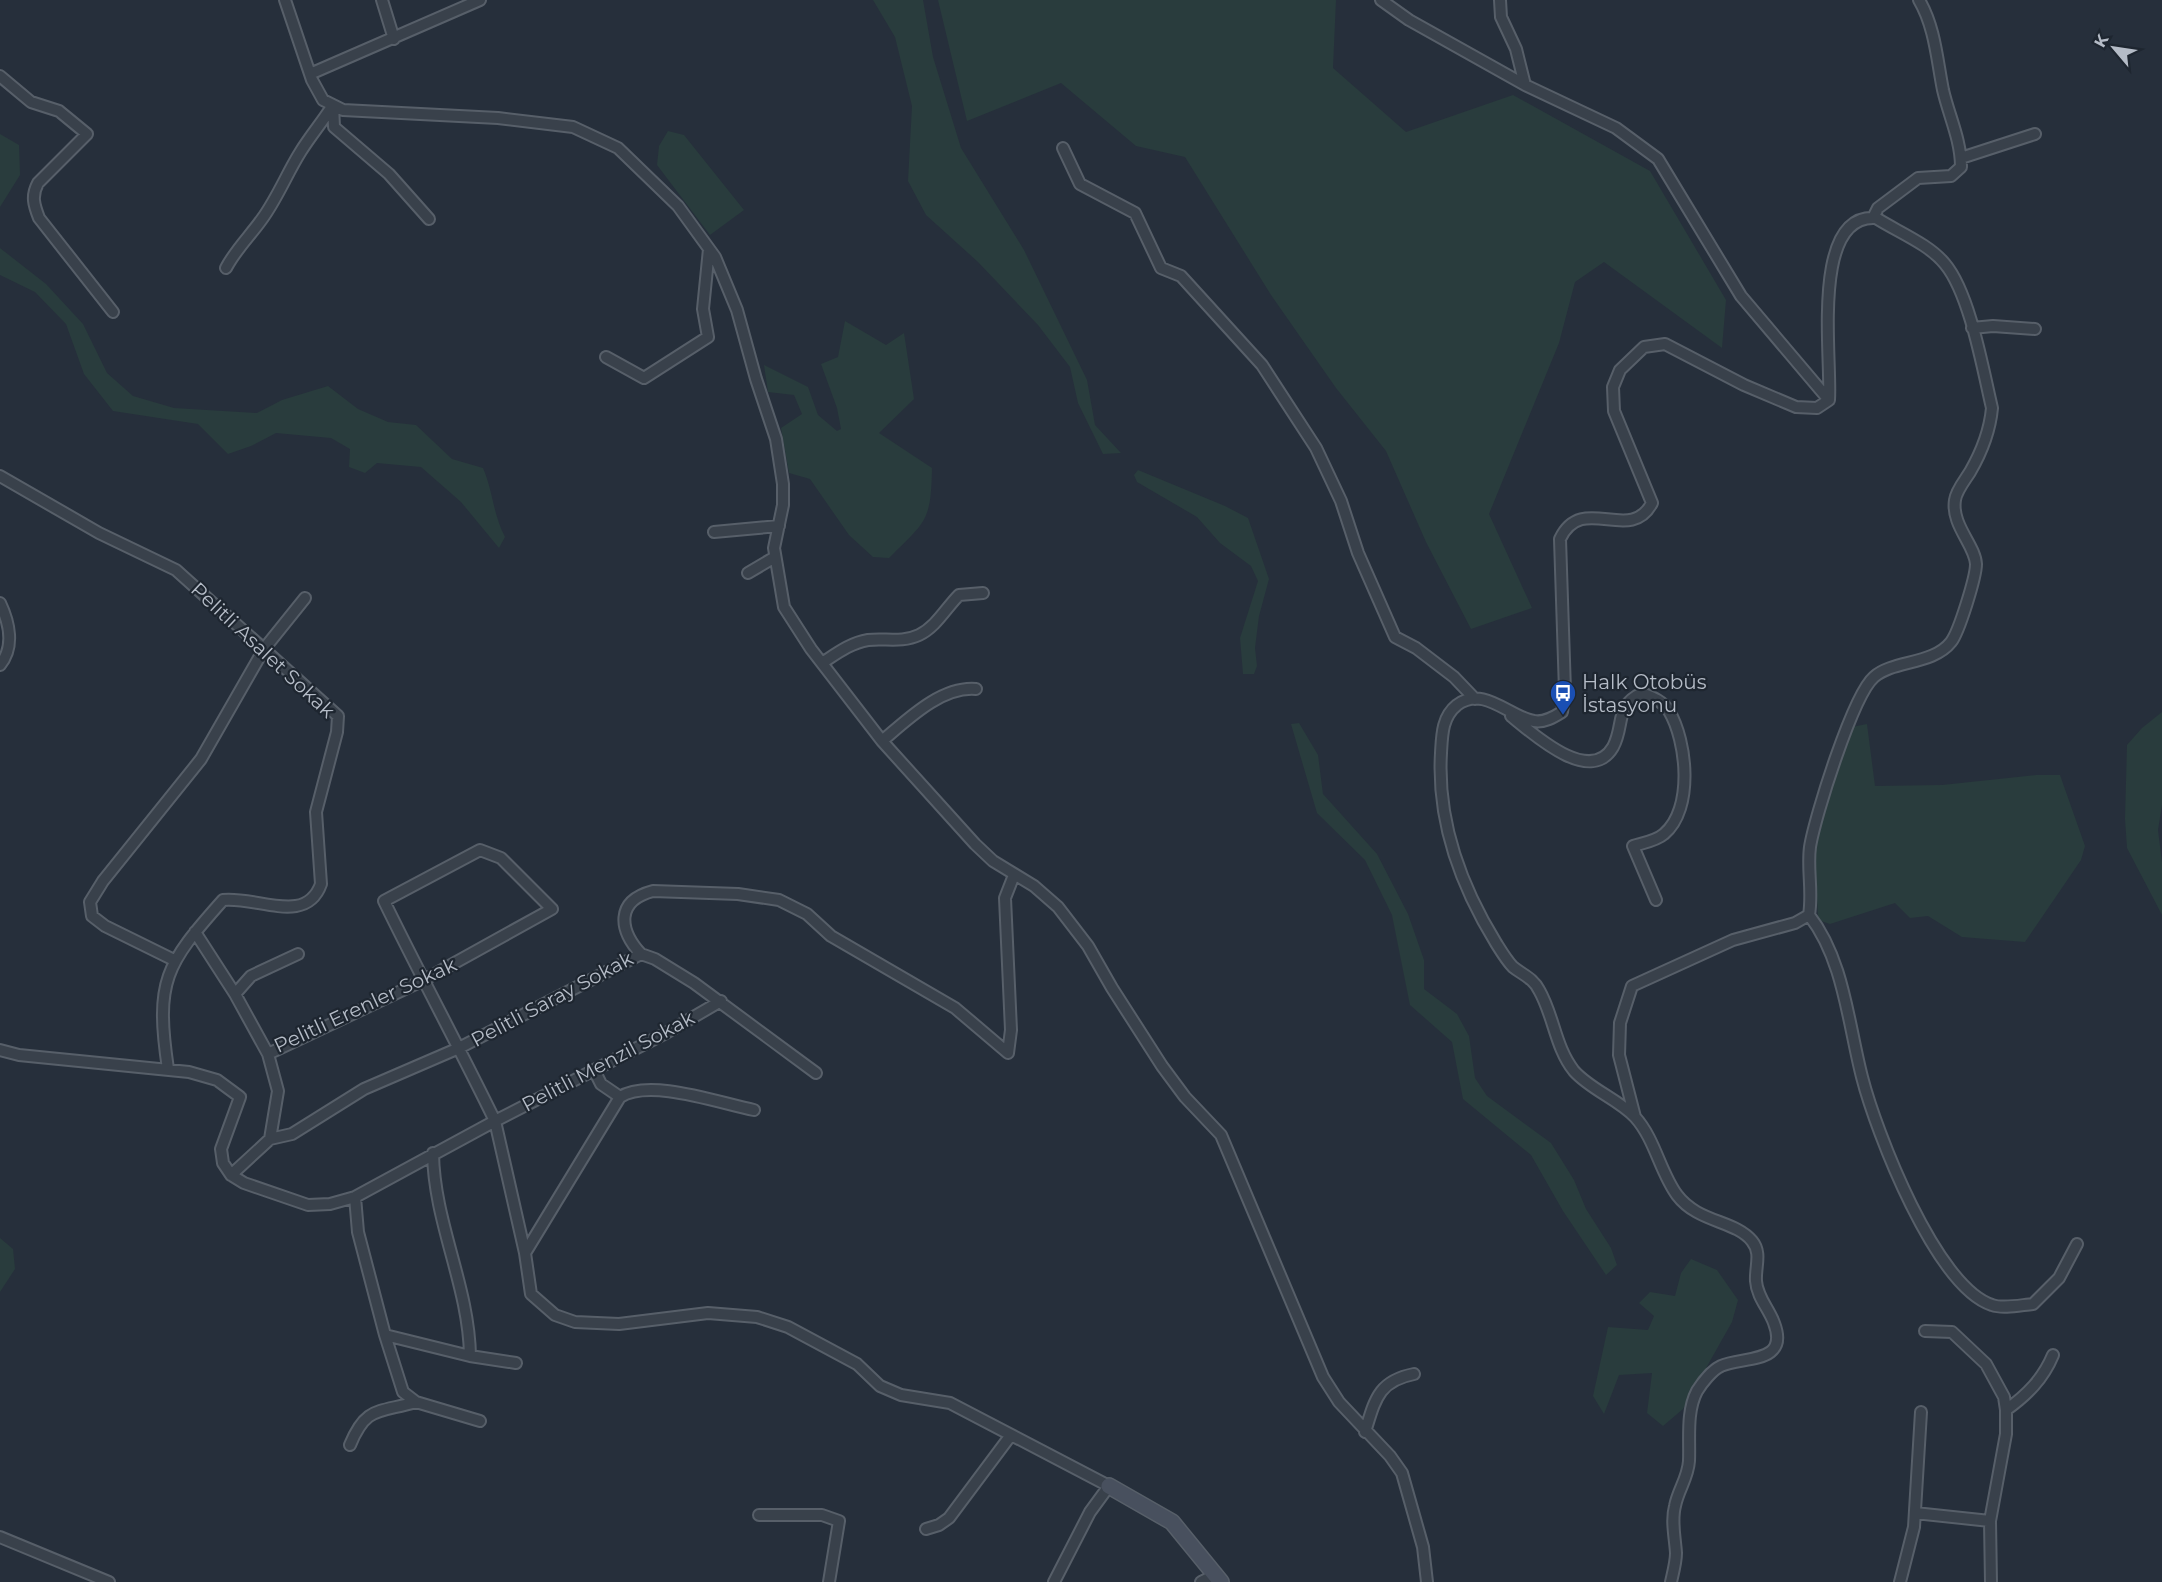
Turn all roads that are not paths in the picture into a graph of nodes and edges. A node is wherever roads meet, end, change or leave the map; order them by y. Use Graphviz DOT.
graph roads {
  1 [pos="285,0"];
  2 [pos="382,0"];
  3 [pos="480,0"];
  4 [pos="1381,0"];
  5 [pos="1500,0"];
  6 [pos="1919,0"];
  7 [pos="394,39"];
  8 [pos="310,74"];
  9 [pos="0,76"];
  10 [pos="1525,85"];
  11 [pos="333,105"];
  12 [pos="2035,134"];
  13 [pos="1063,148"];
  14 [pos="1961,158"];
  15 [pos="1873,218"];
  16 [pos="429,219"];
  17 [pos="709,249"];
  18 [pos="226,268"];
  19 [pos="113,312"];
  20 [pos="1971,328"];
  21 [pos="2035,329"];
  22 [pos="606,357"];
  23 [pos="1829,400"];
  24 [pos="0,476"];
  25 [pos="779,526"];
  26 [pos="714,532"];
  27 [pos="775,558"];
  28 [pos="748,573"];
  29 [pos="983,593"];
  30 [pos="305,598"];
  31 [pos="0,603"];
  32 [pos="264,649"];
  33 [pos="822,663"];
  34 [pos="0,665"];
  35 [pos="976,689"];
  36 [pos="1475,699"];
  37 [pos="1494,702"];
  38 [pos="882,741"];
  39 [pos="1014,875"];
  40 [pos="1656,900"];
  41 [pos="1809,915"];
  42 [pos="195,933"];
  43 [pos="298,954"];
  44 [pos="641,954"];
  45 [pos="174,960"];
  46 [pos="422,981"];
  47 [pos="235,994"];
  48 [pos="721,1001"];
  49 [pos="459,1048"];
  50 [pos="0,1050"];
  51 [pos="268,1054"];
  52 [pos="168,1069"];
  53 [pos="594,1070"];
  54 [pos="816,1073"];
  55 [pos="620,1097"];
  56 [pos="754,1110"];
  57 [pos="1635,1117"];
  58 [pos="495,1121"];
  59 [pos="270,1139"];
  60 [pos="433,1153"];
  61 [pos="231,1175"];
  62 [pos="355,1197"];
  63 [pos="2078,1244"];
  64 [pos="525,1253"];
  65 [pos="1925,1330"];
  66 [pos="384,1335"];
  67 [pos="2053,1355"];
  68 [pos="470,1356"];
  69 [pos="516,1363"];
  70 [pos="1414,1374"];
  71 [pos="416,1402"];
  72 [pos="2006,1410"];
  73 [pos="1921,1412"];
  74 [pos="480,1421"];
  75 [pos="1365,1431"];
  76 [pos="1011,1435"];
  77 [pos="350,1445"];
  78 [pos="1109,1486"];
  79 [pos="1915,1513"];
  80 [pos="759,1515"];
  81 [pos="1990,1521"];
  82 [pos="926,1529"];
  83 [pos="0,1537"];
  84 [pos="1218,1578"];
  85 [pos="109,1582"];
  86 [pos="829,1582"];
  87 [pos="1054,1582"];
  88 [pos="1201,1582"];
  89 [pos="1427,1582"];
  90 [pos="1671,1582"];
  91 [pos="1900,1582"];
  92 [pos="1991,1582"];
  1 -- 8 [label="street"];
  2 -- 7 [label="street"];
  3 -- 7 [label="street"];
  4 -- 10 [label="street"];
  5 -- 10 [label="street"];
  6 -- 14 [label="street"];
  7 -- 8 [label="street"];
  8 -- 11 [label="street"];
  9 -- 19 [label="street"];
  10 -- 23 [label="street"];
  11 -- 16 [label="street"];
  11 -- 17 [label="street"];
  11 -- 18 [label="street"];
  12 -- 14 [label="street"];
  13 -- 36 [label="street"];
  14 -- 15 [label="street"];
  15 -- 20 [label="street"];
  15 -- 23 [label="street"];
  17 -- 22 [label="street"];
  17 -- 25 [label="street"];
  20 -- 21 [label="street"];
  20 -- 41 [label="street"];
  23 -- 37 [label="street"];
  24 -- 32 [label="street, Pelitli Asalet Sokak"];
  25 -- 26 [label="street"];
  25 -- 27 [label="street"];
  27 -- 28 [label="street"];
  27 -- 33 [label="street"];
  29 -- 33 [label="street"];
  30 -- 32 [label="street"];
  31 -- 34 [label="street"];
  32 -- 42 [label="street, Pelitli Asalet Sokak"];
  32 -- 45 [label="street"];
  33 -- 38 [label="street"];
  35 -- 38 [label="street"];
  36 -- 37 [label="street"];
  36 -- 57 [label="street"];
  37 -- 40 [label="street"];
  38 -- 39 [label="street"];
  39 -- 44 [label="street, Pelitli Saray Sokak"];
  39 -- 75 [label="street"];
  41 -- 57 [label="street"];
  41 -- 63 [label="street"];
  42 -- 45 [label="street, Pelitli Asalet Sokak"];
  42 -- 47 [label="street, Pelitli Erenler Sokak"];
  43 -- 47 [label="street"];
  44 -- 48 [label="street"];
  44 -- 49 [label="street, Pelitli Saray Sokak"];
  45 -- 52 [label="street, Pelitli Asalet Sokak"];
  46 -- 46 [label="street, Pelitli Erenler Sokak"];
  46 -- 49 [label="street"];
  46 -- 51 [label="street, Pelitli Erenler Sokak"];
  47 -- 51 [label="street, Pelitli Erenler Sokak"];
  48 -- 53 [label="street, Pelitli Menzil Sokak"];
  48 -- 54 [label="street"];
  49 -- 58 [label="street"];
  49 -- 59 [label="street, Pelitli Saray Sokak"];
  50 -- 52 [label="street"];
  51 -- 59 [label="street"];
  52 -- 61 [label="street"];
  53 -- 55 [label="street"];
  53 -- 58 [label="street, Pelitli Menzil Sokak"];
  55 -- 56 [label="street"];
  55 -- 64 [label="street"];
  57 -- 90 [label="street"];
  58 -- 60 [label="street, Pelitli Menzil Sokak"];
  58 -- 64 [label="street"];
  59 -- 61 [label="street, Pelitli Saray Sokak"];
  60 -- 62 [label="street, Pelitli Menzil Sokak"];
  60 -- 68 [label="street"];
  61 -- 62 [label="street, Pelitli Menzil Sokak"];
  62 -- 66 [label="street"];
  64 -- 76 [label="street"];
  65 -- 72 [label="street"];
  66 -- 68 [label="street"];
  66 -- 71 [label="street"];
  67 -- 72 [label="street"];
  68 -- 69 [label="street"];
  70 -- 75 [label="street"];
  71 -- 74 [label="street"];
  71 -- 77 [label="street"];
  72 -- 81 [label="street"];
  73 -- 79 [label="street"];
  75 -- 89 [label="street"];
  76 -- 78 [label="street"];
  76 -- 82 [label="street"];
  78 -- 84 [label="street"];
  78 -- 87 [label="street"];
  79 -- 81 [label="street"];
  79 -- 91 [label="street"];
  80 -- 86 [label="street"];
  81 -- 92 [label="street"];
  83 -- 85 [label="street"];
  84 -- 88 [label="street"];
}
